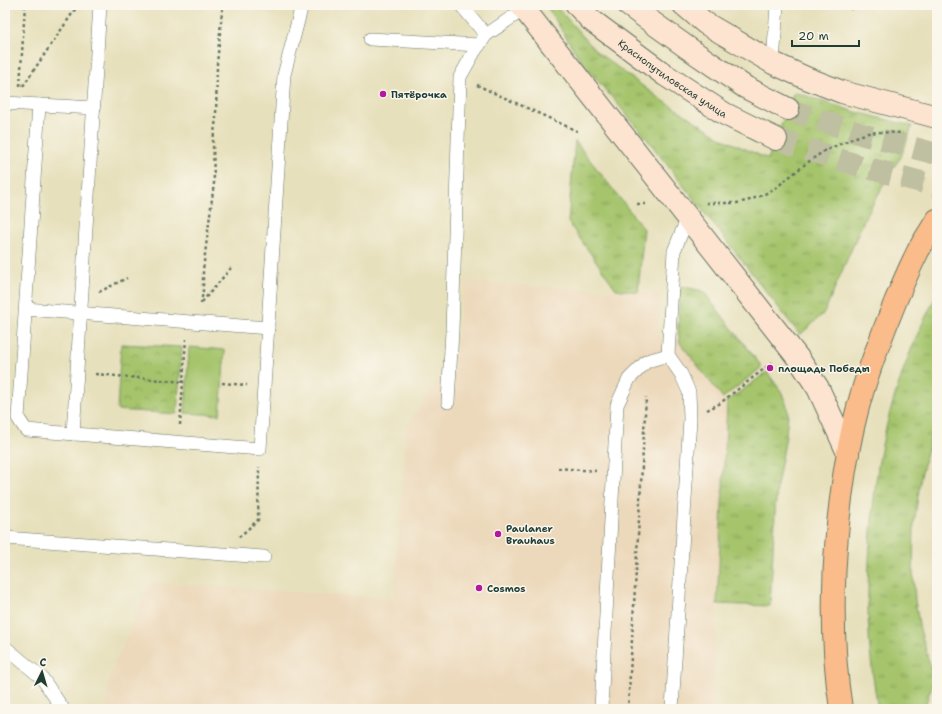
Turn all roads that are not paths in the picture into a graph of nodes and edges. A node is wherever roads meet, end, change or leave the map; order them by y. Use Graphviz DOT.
graph roads {
  1 [pos="100,5"];
  2 [pos="302,5"];
  3 [pos="461,5"];
  4 [pos="577,5"];
  5 [pos="628,5"];
  6 [pos="684,5"];
  7 [pos="776,5"];
  8 [pos="523,7"];
  9 [pos="370,39"];
  10 [pos="482,40"];
  11 [pos="773,63"];
  12 [pos="5,103"];
  13 [pos="40,105"];
  14 [pos="94,108"];
  15 [pos="788,109"];
  16 [pos="937,116"];
  17 [pos="776,139"];
  18 [pos="683,210"];
  19 [pos="937,220"];
  20 [pos="81,307"];
  21 [pos="26,310"];
  22 [pos="268,328"];
  23 [pos="668,355"];
  24 [pos="448,402"];
  25 [pos="73,434"];
  26 [pos="848,453"];
  27 [pos="5,538"];
  28 [pos="264,558"];
  29 [pos="5,647"];
  30 [pos="63,709"];
  31 [pos="601,709"];
  32 [pos="672,709"];
  33 [pos="841,709"];
  1 -- 14 [label="lane"];
  2 -- 22 [label="lane"];
  3 -- 10 [label="lane"];
  4 -- 17 [label="main road, Краснопутиловская улица"];
  5 -- 15 [label="main road"];
  6 -- 11 [label="main road"];
  7 -- 11 [label="lane"];
  8 -- 10 [label="lane"];
  8 -- 18 [label="main road"];
  9 -- 10 [label="lane"];
  10 -- 24 [label="lane"];
  11 -- 16 [label="main road"];
  12 -- 13 [label="lane"];
  13 -- 14 [label="lane"];
  13 -- 21 [label="lane"];
  14 -- 20 [label="lane"];
  18 -- 23 [label="lane"];
  18 -- 26 [label="main road"];
  19 -- 26 [label="main road"];
  20 -- 21 [label="lane"];
  20 -- 22 [label="lane"];
  20 -- 25 [label="lane"];
  21 -- 25 [label="lane"];
  22 -- 25 [label="lane"];
  23 -- 31 [label="lane"];
  23 -- 32 [label="lane"];
  26 -- 33 [label="main road"];
  27 -- 28 [label="lane"];
  29 -- 30 [label="lane"];
}
